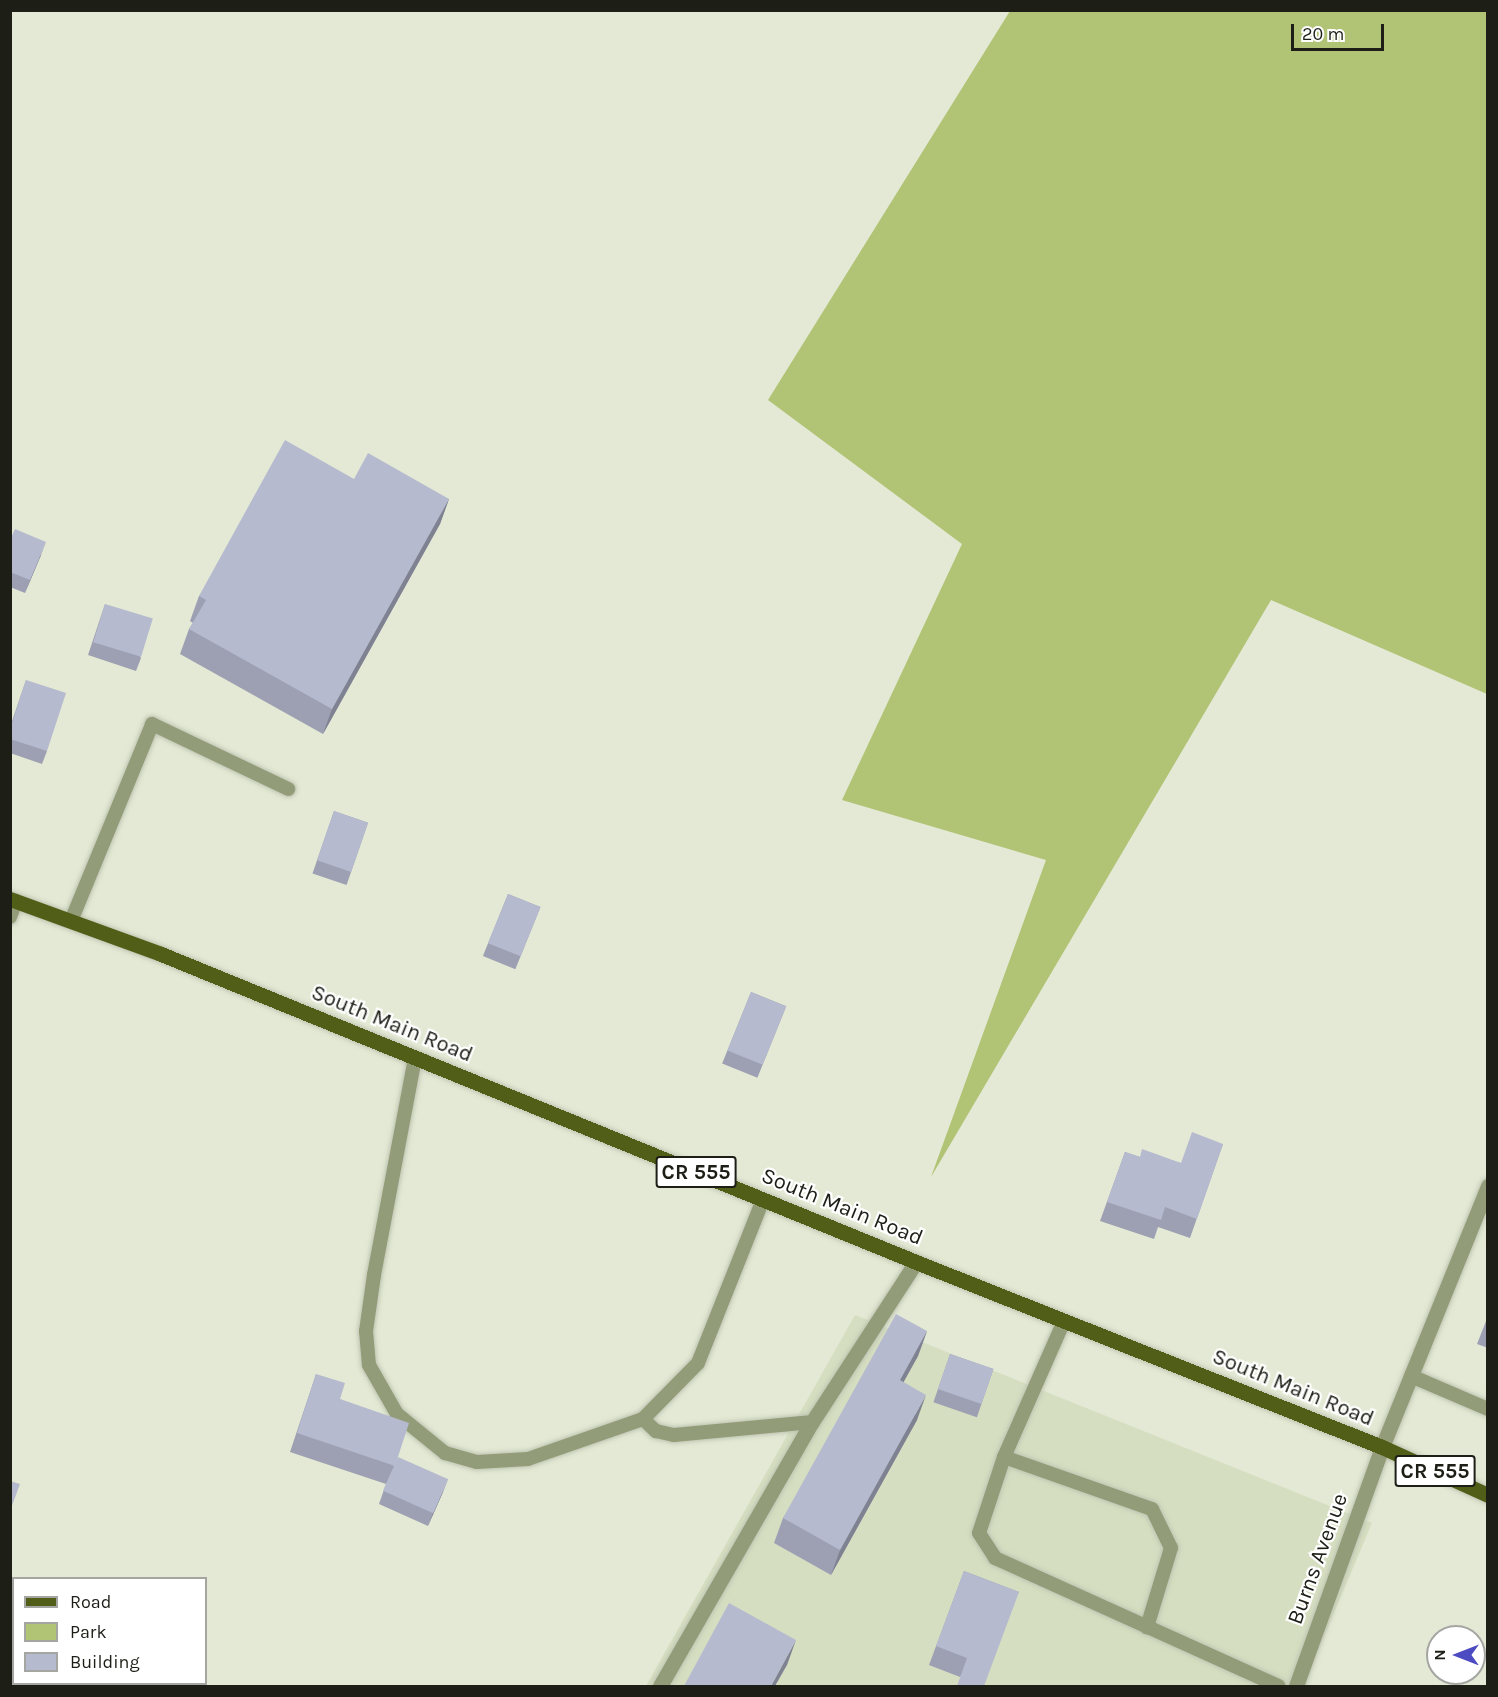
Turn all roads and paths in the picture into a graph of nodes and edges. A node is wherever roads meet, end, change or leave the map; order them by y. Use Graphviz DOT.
graph roads {
  1 [pos="288,789"];
  2 [pos="13,900"];
  3 [pos="10,917"];
  4 [pos="71,921"];
  5 [pos="415,1058"];
  6 [pos="1488,1186"];
  7 [pos="763,1200"];
  8 [pos="916,1262"];
  9 [pos="1064,1321"];
  10 [pos="1411,1376"];
  11 [pos="1488,1408"];
  12 [pos="644,1419"];
  13 [pos="812,1422"];
  14 [pos="1382,1447"];
  15 [pos="1004,1456"];
  16 [pos="1488,1494"];
  17 [pos="1147,1627"];
  18 [pos="660,1686"];
  19 [pos="1278,1686"];
  20 [pos="1296,1686"];
  1 -- 4 [label="lane"];
  2 -- 3 [label="lane"];
  2 -- 4 [label="main road, South Main Road / CR 555"];
  4 -- 5 [label="main road, South Main Road / CR 555"];
  5 -- 7 [label="main road, South Main Road / CR 555"];
  5 -- 12 [label="lane"];
  6 -- 10 [label="street, Burns Avenue"];
  7 -- 8 [label="main road, South Main Road / CR 555"];
  7 -- 12 [label="lane"];
  8 -- 9 [label="main road, South Main Road / CR 555"];
  8 -- 13 [label="street"];
  9 -- 14 [label="main road, South Main Road / CR 555"];
  9 -- 15 [label="lane"];
  10 -- 11 [label="lane"];
  10 -- 14 [label="street, Burns Avenue"];
  12 -- 13 [label="lane"];
  13 -- 18 [label="street"];
  14 -- 16 [label="main road, South Main Road / CR 555"];
  14 -- 20 [label="street, Burns Avenue"];
  15 -- 17 [label="lane"];
  15 -- 17 [label="lane"];
  17 -- 19 [label="lane"];
}
